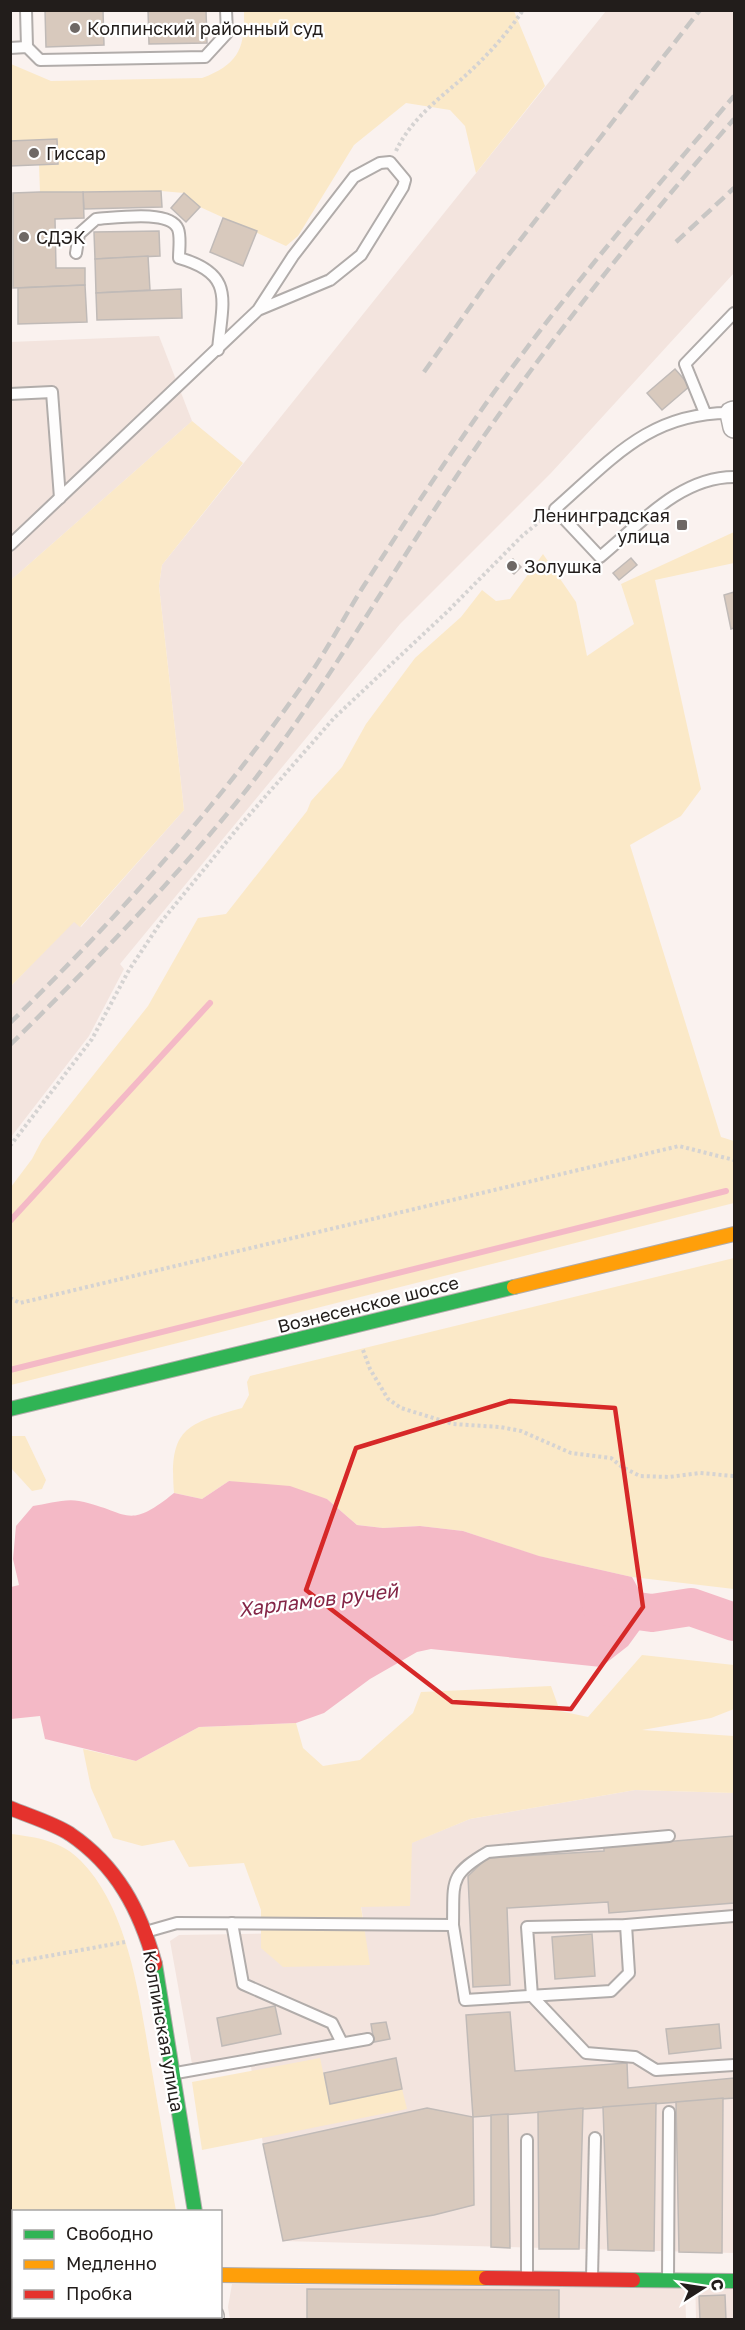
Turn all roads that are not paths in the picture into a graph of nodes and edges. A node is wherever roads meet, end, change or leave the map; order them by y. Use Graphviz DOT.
graph roads {
  1 [pos="26,10"];
  2 [pos="226,10"];
  3 [pos="27,47"];
  4 [pos="10,48"];
  5 [pos="76,253"];
  6 [pos="258,309"];
  7 [pos="735,313"];
  8 [pos="218,350"];
  9 [pos="10,394"];
  10 [pos="705,412"];
  11 [pos="733,417"];
  12 [pos="735,477"];
  13 [pos="60,498"];
  14 [pos="10,545"];
  15 [pos="735,1234"];
  16 [pos="10,1409"];
  17 [pos="10,1808"];
  18 [pos="669,1836"];
  19 [pos="735,1916"];
  20 [pos="232,1923"];
  21 [pos="453,1925"];
  22 [pos="626,1925"];
  23 [pos="146,1932"];
  24 [pos="532,1996"];
  25 [pos="368,2038"];
  26 [pos="342,2043"];
  27 [pos="735,2065"];
  28 [pos="172,2074"];
  29 [pos="669,2112"];
  30 [pos="595,2138"];
  31 [pos="527,2140"];
  32 [pos="195,2210"];
  33 [pos="222,2275"];
  34 [pos="527,2277"];
  35 [pos="592,2278"];
  36 [pos="668,2280"];
  37 [pos="735,2281"];
  1 -- 3 [label="lane"];
  2 -- 3 [label="lane"];
  3 -- 4 [label="lane"];
  5 -- 8 [label="lane"];
  6 -- 6 [label="lane"];
  6 -- 8 [label="lane"];
  7 -- 10 [label="lane"];
  8 -- 13 [label="lane"];
  9 -- 13 [label="lane"];
  10 -- 11 [label="lane"];
  10 -- 12 [label="lane"];
  13 -- 14 [label="lane"];
  15 -- 16 [label="street, Вознесенское шоссе"];
  17 -- 23 [label="street, Колпинская улица"];
  18 -- 21 [label="lane"];
  19 -- 22 [label="lane"];
  20 -- 21 [label="lane"];
  20 -- 23 [label="lane"];
  20 -- 26 [label="lane"];
  21 -- 24 [label="lane"];
  22 -- 24 [label="lane"];
  22 -- 24 [label="lane"];
  23 -- 28 [label="street, Колпинская улица"];
  24 -- 27 [label="lane"];
  25 -- 26 [label="lane"];
  26 -- 28 [label="lane"];
  28 -- 32 [label="street, Колпинская улица"];
  29 -- 36 [label="lane"];
  30 -- 35 [label="lane"];
  31 -- 34 [label="lane"];
  33 -- 34 [label="street"];
  34 -- 35 [label="street"];
  35 -- 36 [label="street"];
  36 -- 37 [label="street"];
}
